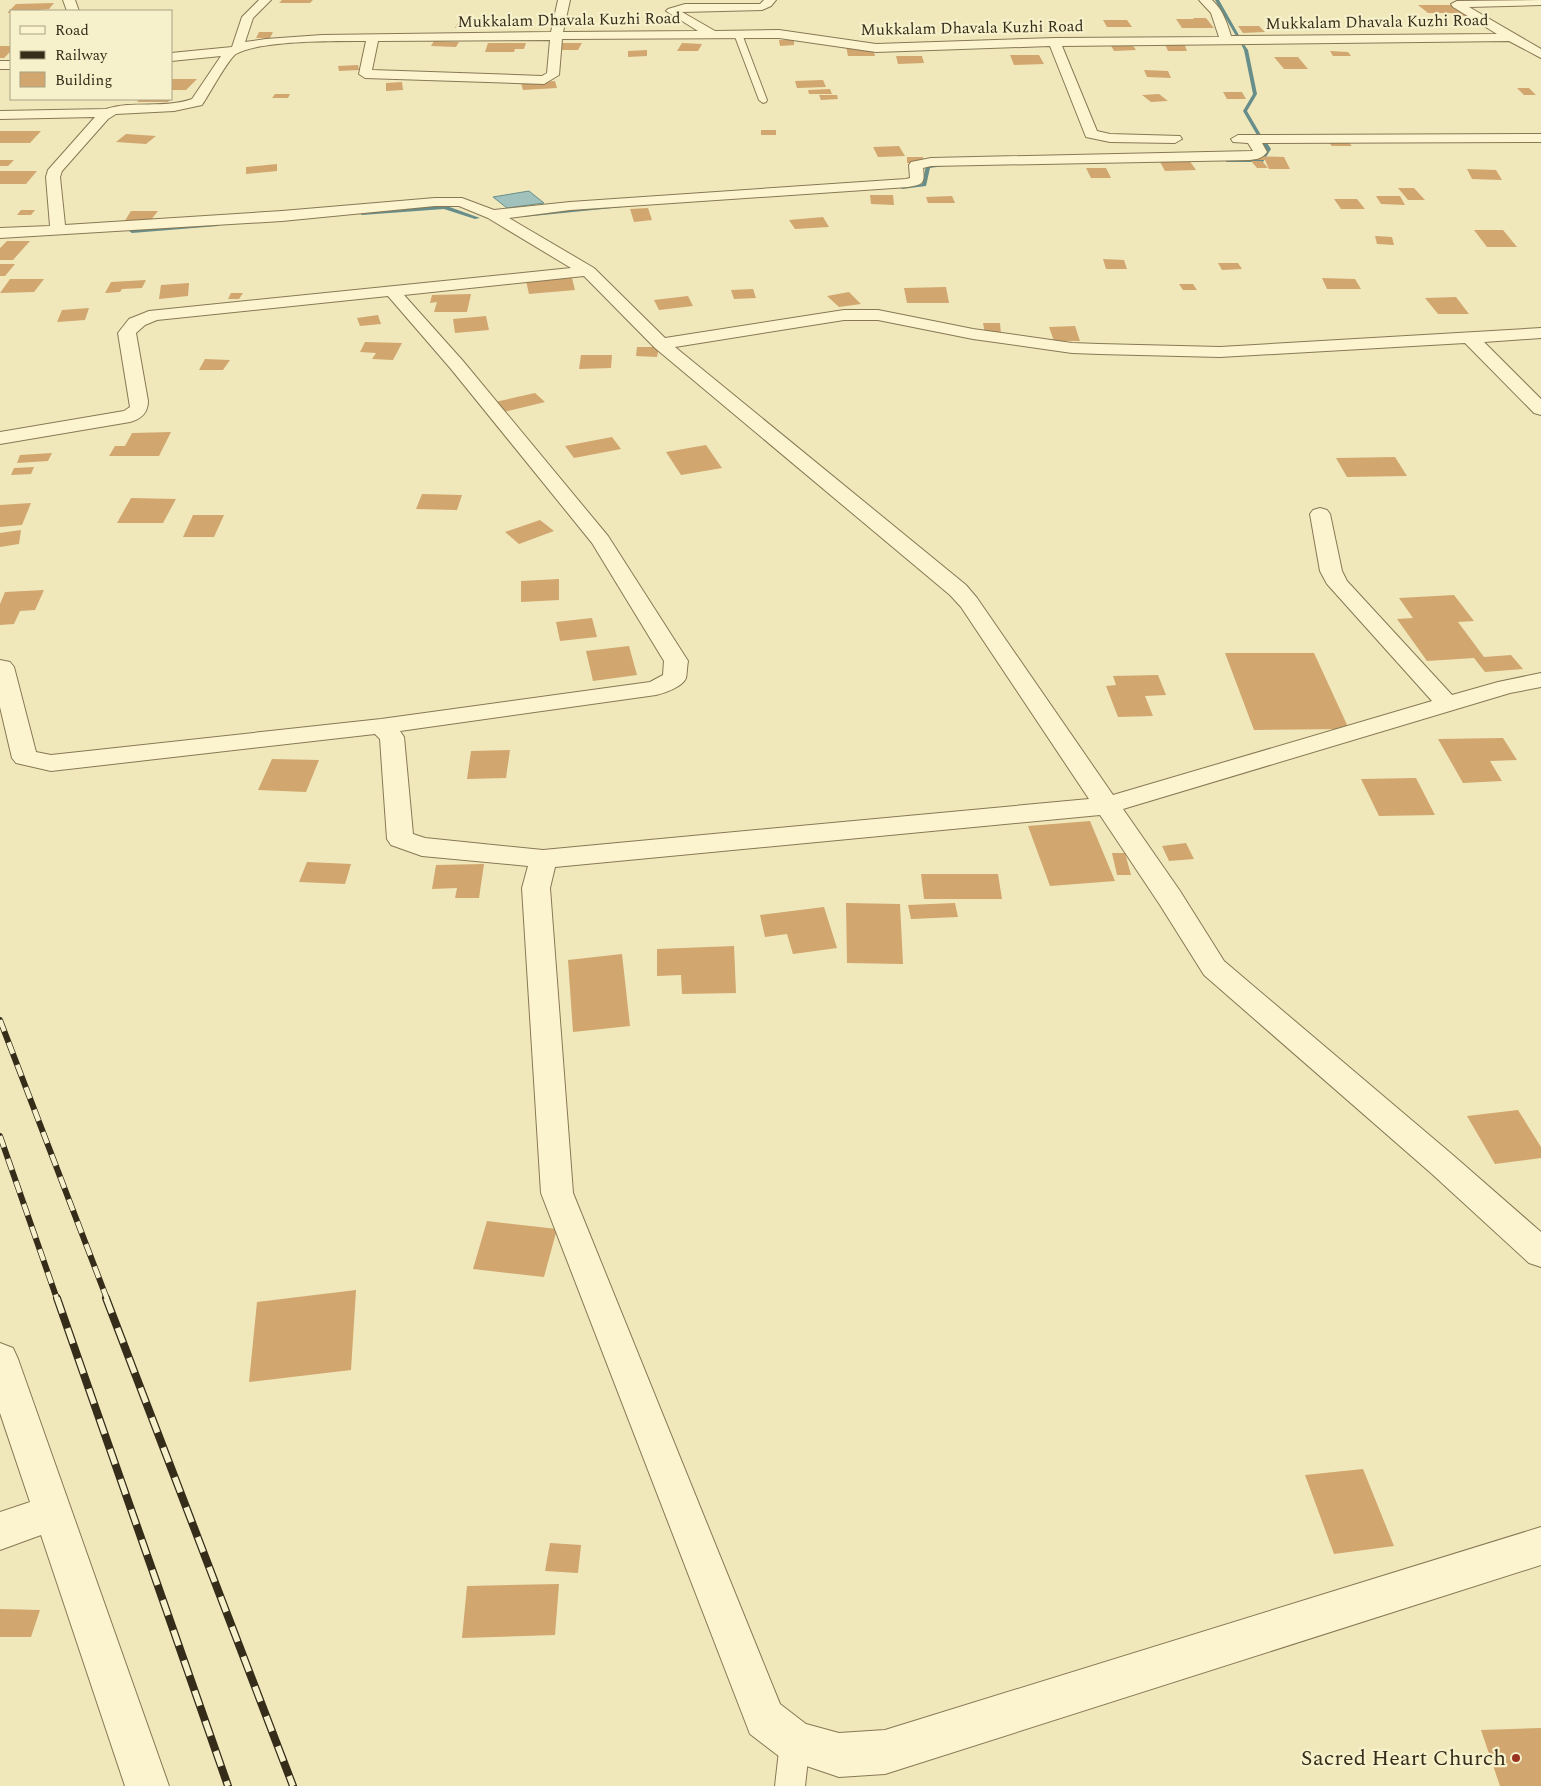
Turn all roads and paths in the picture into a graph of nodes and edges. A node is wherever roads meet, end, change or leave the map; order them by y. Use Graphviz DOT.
graph roads {
  1 [pos="265,0"];
  2 [pos="564,0"];
  3 [pos="770,0"];
  4 [pos="1205,0"];
  5 [pos="1541,2"];
  6 [pos="1454,3"];
  7 [pos="738,34"];
  8 [pos="714,35"];
  9 [pos="1533,35"];
  10 [pos="556,36"];
  11 [pos="1510,36"];
  12 [pos="373,38"];
  13 [pos="1226,40"];
  14 [pos="1055,42"];
  15 [pos="234,49"];
  16 [pos="1541,54"];
  17 [pos="172,57"];
  18 [pos="763,100"];
  19 [pos="107,113"];
  20 [pos="0,115"];
  21 [pos="1541,138"];
  22 [pos="1187,139"];
  23 [pos="1225,139"];
  24 [pos="1253,140"];
  25 [pos="493,215"];
  26 [pos="58,230"];
  27 [pos="0,233"];
  28 [pos="588,271"];
  29 [pos="392,292"];
  30 [pos="1541,333"];
  31 [pos="1468,336"];
  32 [pos="661,344"];
  33 [pos="1541,409"];
  34 [pos="0,438"];
  35 [pos="1320,514"];
  36 [pos="0,667"];
  37 [pos="1541,680"];
  38 [pos="1448,705"];
  39 [pos="381,726"];
  40 [pos="1105,806"];
  41 [pos="543,859"];
  42 [pos="1541,1253"];
  43 [pos="0,1359"];
  44 [pos="53,1512"];
  45 [pos="0,1531"];
  46 [pos="1541,1546"];
  47 [pos="795,1742"];
  48 [pos="147,1786"];
  49 [pos="790,1786"];
  1 -- 15 [label="street"];
  2 -- 10 [label="street"];
  3 -- 8 [label="street"];
  4 -- 13 [label="street"];
  5 -- 6 [label="street, Mukkalam Dhavala Kuzhi Road"];
  6 -- 11 [label="street, Mukkalam Dhavala Kuzhi Road"];
  7 -- 8 [label="street, Mukkalam Dhavala Kuzhi Road"];
  7 -- 14 [label="street, Mukkalam Dhavala Kuzhi Road"];
  7 -- 18 [label="lane"];
  8 -- 10 [label="street, Mukkalam Dhavala Kuzhi Road"];
  9 -- 11 [label="street"];
  10 -- 12 [label="street, Mukkalam Dhavala Kuzhi Road"];
  10 -- 12 [label="street"];
  11 -- 13 [label="street, Mukkalam Dhavala Kuzhi Road"];
  11 -- 16 [label="street"];
  12 -- 15 [label="street, Mukkalam Dhavala Kuzhi Road"];
  13 -- 14 [label="street, Mukkalam Dhavala Kuzhi Road"];
  14 -- 22 [label="street"];
  15 -- 17 [label="street, Mukkalam Dhavala Kuzhi Road"];
  15 -- 19 [label="street"];
  19 -- 20 [label="street"];
  19 -- 26 [label="street"];
  21 -- 24 [label="street"];
  23 -- 24 [label="street"];
  24 -- 25 [label="street"];
  25 -- 26 [label="street"];
  25 -- 28 [label="street"];
  26 -- 27 [label="street"];
  28 -- 29 [label="street"];
  28 -- 32 [label="street"];
  29 -- 34 [label="street"];
  29 -- 39 [label="street"];
  30 -- 31 [label="street"];
  31 -- 32 [label="street"];
  31 -- 33 [label="street"];
  32 -- 40 [label="street"];
  35 -- 38 [label="street"];
  36 -- 39 [label="street"];
  37 -- 38 [label="street"];
  38 -- 40 [label="street"];
  39 -- 41 [label="street"];
  40 -- 41 [label="street"];
  40 -- 42 [label="street"];
  41 -- 47 [label="street"];
  43 -- 44 [label="street"];
  44 -- 45 [label="street"];
  44 -- 48 [label="street"];
  46 -- 47 [label="street"];
  47 -- 49 [label="lane"];
}
